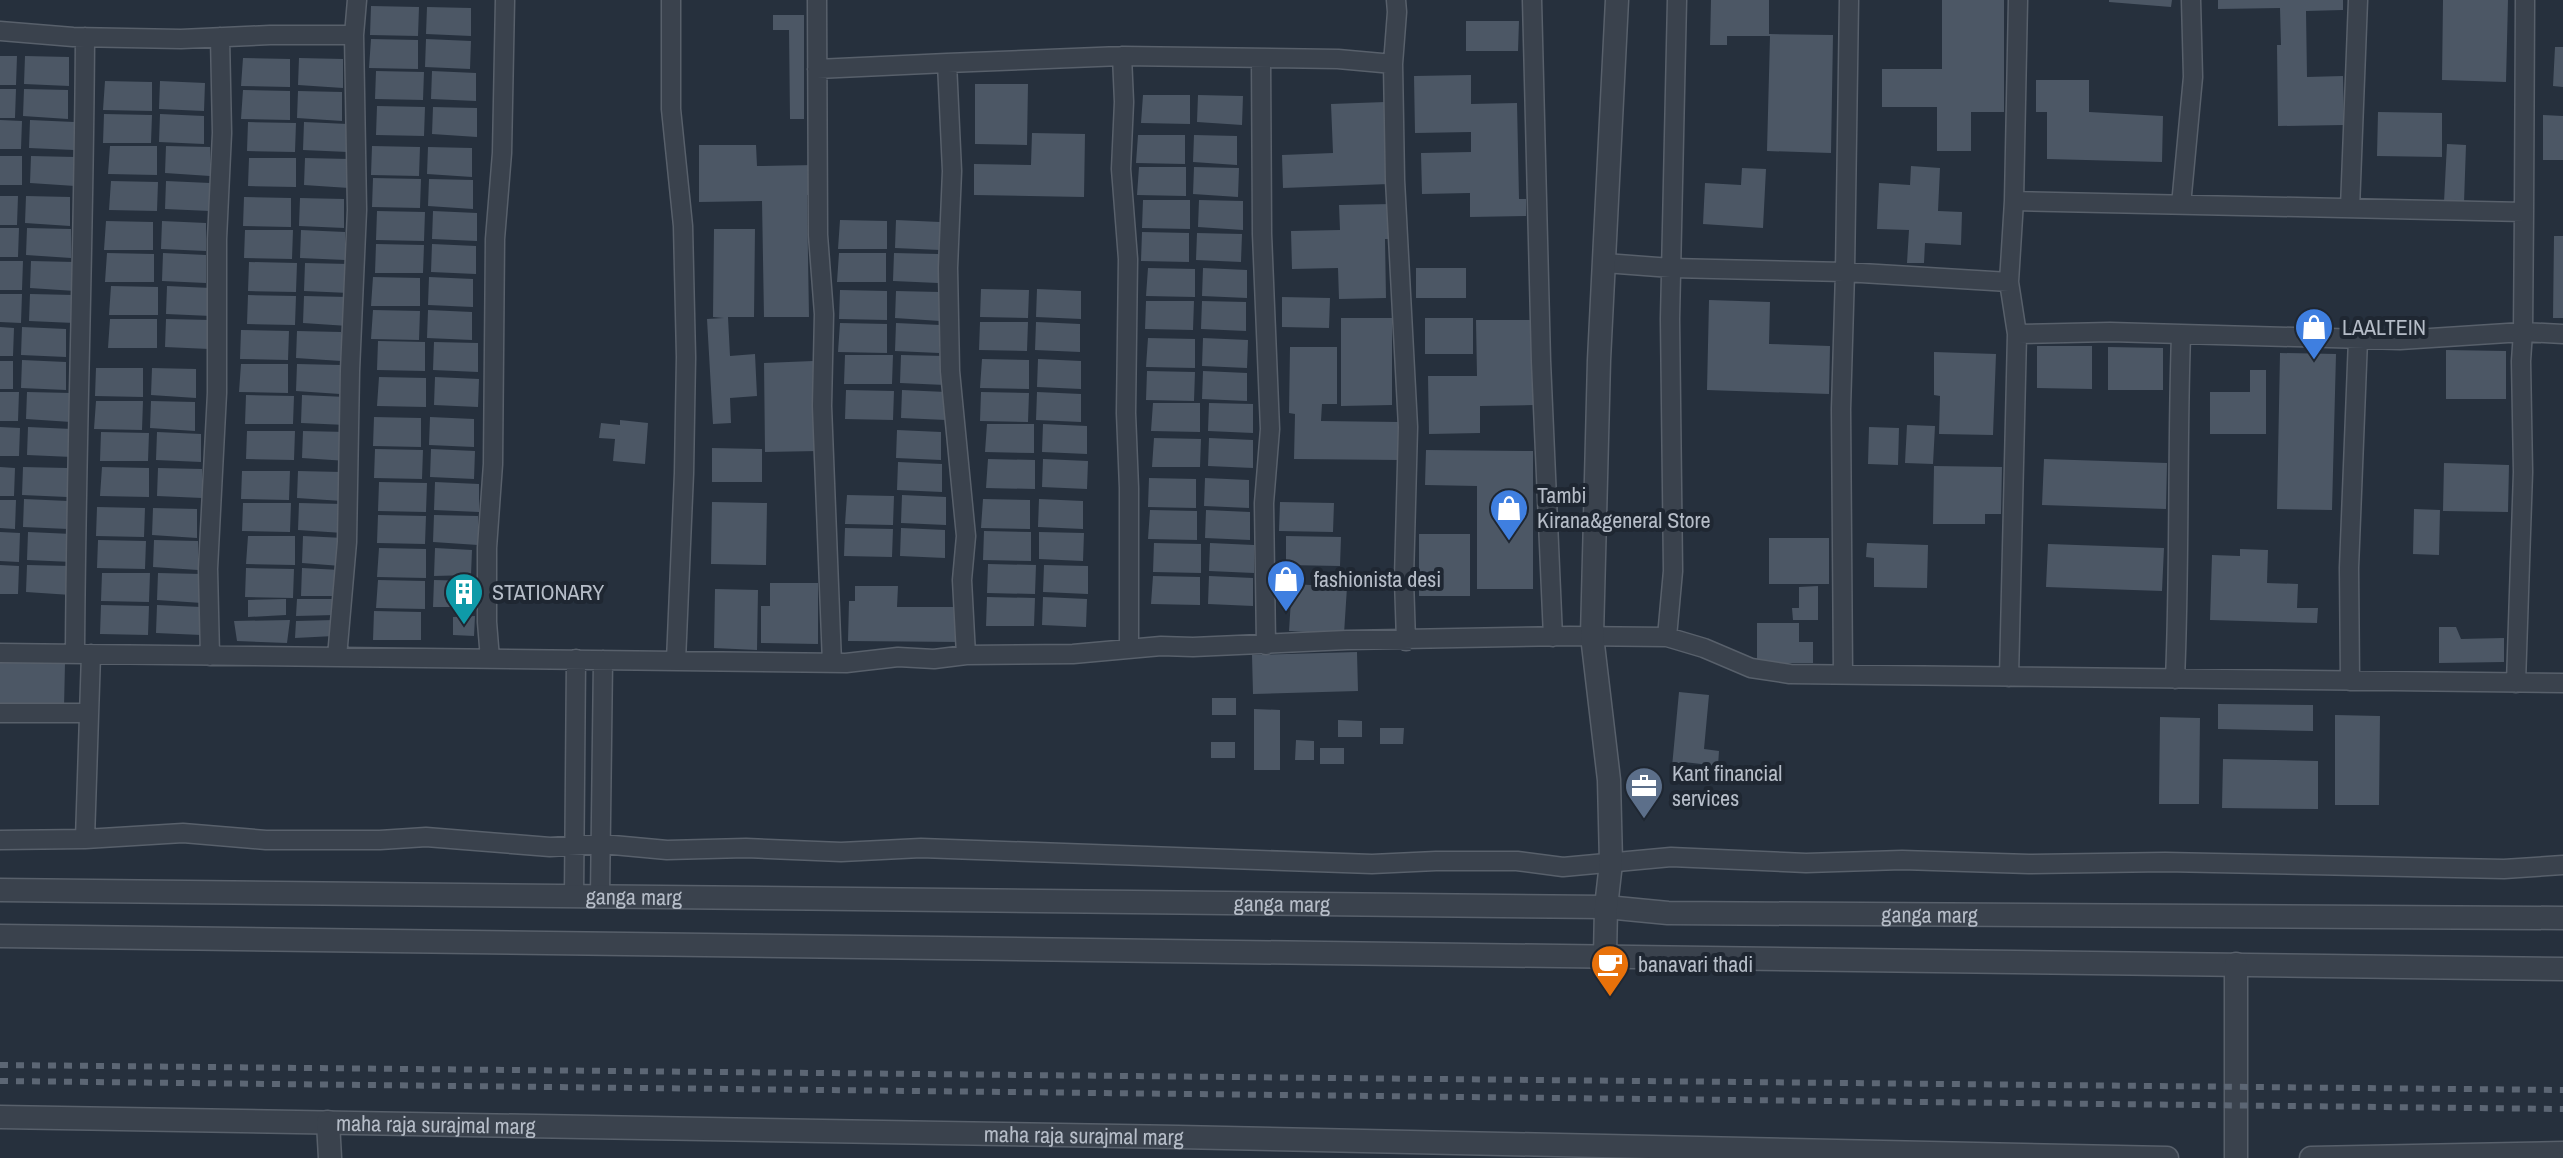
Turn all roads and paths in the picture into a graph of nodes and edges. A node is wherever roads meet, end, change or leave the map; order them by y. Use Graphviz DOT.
graph roads {
  1 [pos="357,0"];
  2 [pos="505,0"];
  3 [pos="671,0"];
  4 [pos="817,0"];
  5 [pos="1396,0"];
  6 [pos="1532,0"];
  7 [pos="1617,0"];
  8 [pos="1677,0"];
  9 [pos="1849,0"];
  10 [pos="2018,0"];
  11 [pos="2191,0"];
  12 [pos="2358,0"];
  13 [pos="2525,0"];
  14 [pos="0,31"];
  15 [pos="354,35"];
  16 [pos="85,37"];
  17 [pos="220,37"];
  18 [pos="1122,56"];
  19 [pos="1261,58"];
  20 [pos="947,63"];
  21 [pos="1393,64"];
  22 [pos="817,69"];
  23 [pos="2014,201"];
  24 [pos="2181,205"];
  25 [pos="2350,208"];
  26 [pos="2524,212"];
  27 [pos="1605,263"];
  28 [pos="1671,268"];
  29 [pos="1845,272"];
  30 [pos="2009,282"];
  31 [pos="2523,332"];
  32 [pos="2017,334"];
  33 [pos="2563,334"];
  34 [pos="2181,335"];
  35 [pos="2358,339"];
  36 [pos="1592,636"];
  37 [pos="1553,637"];
  38 [pos="1667,637"];
  39 [pos="1406,641"];
  40 [pos="1266,645"];
  41 [pos="1129,649"];
  42 [pos="0,653"];
  43 [pos="83,654"];
  44 [pos="966,655"];
  45 [pos="210,656"];
  46 [pos="337,657"];
  47 [pos="490,659"];
  48 [pos="576,659"];
  49 [pos="603,660"];
  50 [pos="676,661"];
  51 [pos="832,663"];
  52 [pos="1843,675"];
  53 [pos="2009,677"];
  54 [pos="2175,679"];
  55 [pos="2350,681"];
  56 [pos="2516,683"];
  57 [pos="2563,683"];
  58 [pos="0,713"];
  59 [pos="89,713"];
  60 [pos="85,839"];
  61 [pos="0,840"];
  62 [pos="575,844"];
  63 [pos="602,844"];
  64 [pos="1611,863"];
  65 [pos="2563,865"];
  66 [pos="0,890"];
  67 [pos="574,896"];
  68 [pos="600,897"];
  69 [pos="1606,907"];
  70 [pos="2563,918"];
  71 [pos="0,936"];
  72 [pos="1605,956"];
  73 [pos="2236,964"];
  74 [pos="2563,969"];
  75 [pos="0,1117"];
  76 [pos="328,1122"];
  77 [pos="1178,1147"];
  78 [pos="2563,1153"];
  79 [pos="330,1158"];
  80 [pos="2167,1158"];
  81 [pos="2236,1158"];
  82 [pos="2311,1158"];
  1 -- 15 [label="street"];
  2 -- 47 [label="street"];
  3 -- 50 [label="street"];
  4 -- 22 [label="street"];
  5 -- 21 [label="street"];
  6 -- 37 [label="street"];
  7 -- 27 [label="street"];
  8 -- 28 [label="street"];
  9 -- 29 [label="street"];
  10 -- 23 [label="street"];
  11 -- 24 [label="street"];
  12 -- 25 [label="street"];
  13 -- 26 [label="street"];
  14 -- 16 [label="street"];
  15 -- 17 [label="street"];
  15 -- 46 [label="street"];
  16 -- 17 [label="street"];
  16 -- 43 [label="street"];
  17 -- 45 [label="street"];
  18 -- 19 [label="street"];
  18 -- 20 [label="street"];
  18 -- 41 [label="street"];
  19 -- 21 [label="street"];
  19 -- 40 [label="street"];
  20 -- 22 [label="street"];
  20 -- 44 [label="street"];
  21 -- 39 [label="street"];
  22 -- 51 [label="street"];
  23 -- 24 [label="street"];
  23 -- 30 [label="street"];
  24 -- 25 [label="street"];
  25 -- 26 [label="street"];
  26 -- 31 [label="street"];
  27 -- 28 [label="street"];
  27 -- 36 [label="street"];
  28 -- 29 [label="street"];
  28 -- 38 [label="street"];
  29 -- 30 [label="street"];
  29 -- 52 [label="street"];
  30 -- 32 [label="street"];
  31 -- 33 [label="street"];
  31 -- 35 [label="street"];
  31 -- 56 [label="street"];
  32 -- 34 [label="street"];
  32 -- 53 [label="street"];
  34 -- 35 [label="street"];
  34 -- 54 [label="street"];
  35 -- 55 [label="street"];
  36 -- 37 [label="street"];
  36 -- 38 [label="street"];
  36 -- 64 [label="street"];
  37 -- 39 [label="street"];
  38 -- 52 [label="street"];
  39 -- 40 [label="street"];
  40 -- 41 [label="street"];
  41 -- 44 [label="street"];
  42 -- 43 [label="street"];
  43 -- 45 [label="street"];
  43 -- 59 [label="street"];
  44 -- 51 [label="street"];
  45 -- 46 [label="street"];
  46 -- 47 [label="street"];
  47 -- 48 [label="street"];
  48 -- 49 [label="street"];
  48 -- 62 [label="street"];
  49 -- 50 [label="street"];
  49 -- 63 [label="street"];
  50 -- 51 [label="street"];
  52 -- 53 [label="street"];
  53 -- 54 [label="street"];
  54 -- 55 [label="street"];
  55 -- 56 [label="street"];
  56 -- 57 [label="street"];
  58 -- 59 [label="street"];
  59 -- 60 [label="street"];
  60 -- 61 [label="street"];
  60 -- 62 [label="street"];
  62 -- 63 [label="street"];
  62 -- 67 [label="street"];
  63 -- 64 [label="street"];
  63 -- 68 [label="street"];
  64 -- 65 [label="street"];
  64 -- 69 [label="street"];
  66 -- 67 [label="street, ganga marg"];
  67 -- 68 [label="street, ganga marg"];
  68 -- 69 [label="street, ganga marg"];
  69 -- 70 [label="street, ganga marg"];
  69 -- 72 [label="street"];
  71 -- 72 [label="street, ganga marg"];
  72 -- 73 [label="street, ganga marg"];
  73 -- 74 [label="street, ganga marg"];
  73 -- 81 [label="street"];
  75 -- 76 [label="street, maha raja surajmal marg"];
  76 -- 77 [label="street, maha raja surajmal marg"];
  76 -- 79 [label="street"];
  77 -- 80 [label="street, maha raja surajmal marg"];
  78 -- 82 [label="street"];
}
